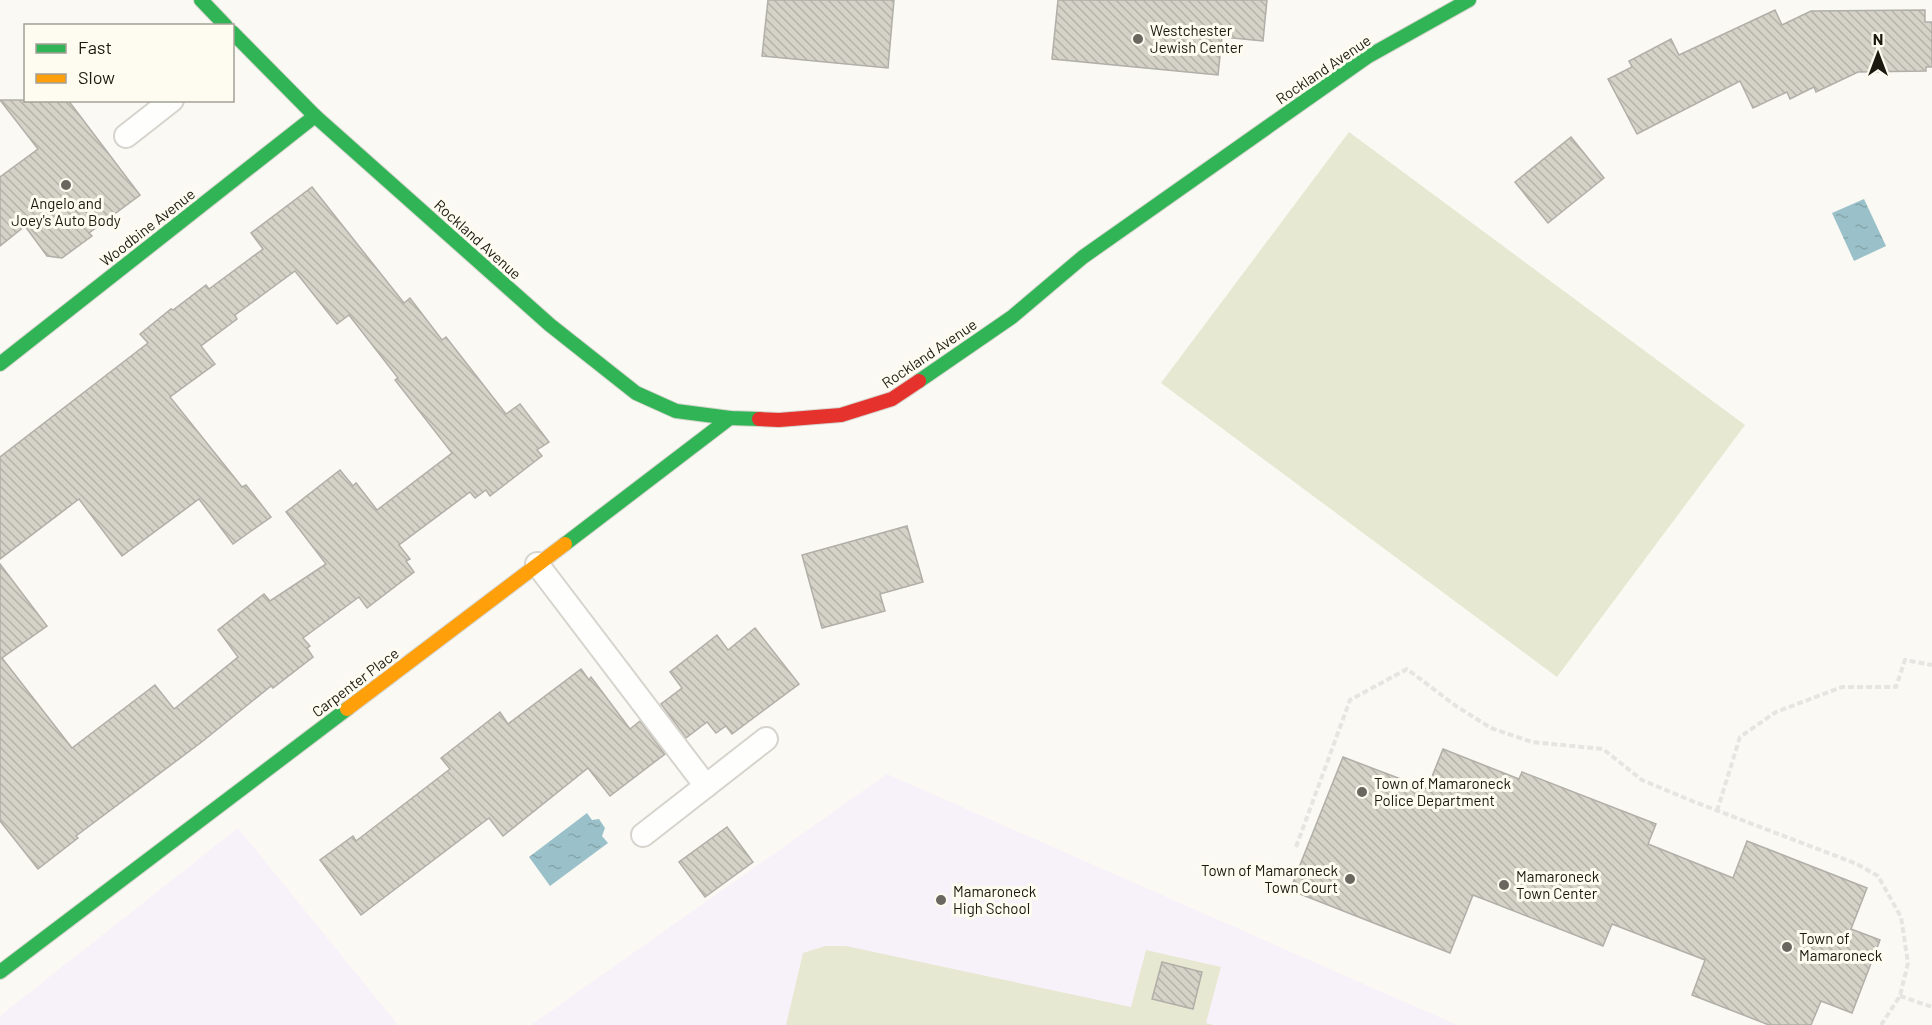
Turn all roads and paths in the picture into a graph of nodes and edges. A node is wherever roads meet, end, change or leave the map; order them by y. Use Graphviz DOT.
graph roads {
  1 [pos="201,0"];
  2 [pos="1469,0"];
  3 [pos="224,24"];
  4 [pos="236,43"];
  5 [pos="169,102"];
  6 [pos="315,116"];
  7 [pos="126,136"];
  8 [pos="0,364"];
  9 [pos="730,418"];
  10 [pos="537,564"];
  11 [pos="1932,665"];
  12 [pos="766,739"];
  13 [pos="706,786"];
  14 [pos="1717,811"];
  15 [pos="643,835"];
  16 [pos="1296,847"];
  17 [pos="0,972"];
  18 [pos="1900,996"];
  19 [pos="1932,1007"];
  20 [pos="1881,1025"];
  1 -- 3 [label="street"];
  2 -- 9 [label="street, Rockland Avenue"];
  4 -- 6 [label="street, Rockland Avenue"];
  5 -- 7 [label="lane"];
  6 -- 8 [label="street, Woodbine Avenue"];
  6 -- 9 [label="street, Rockland Avenue"];
  9 -- 10 [label="street, Carpenter Place"];
  10 -- 13 [label="lane"];
  10 -- 17 [label="street, Carpenter Place"];
  11 -- 14 [label="path"];
  12 -- 13 [label="lane"];
  13 -- 15 [label="lane"];
  14 -- 16 [label="path"];
  14 -- 18 [label="path"];
  18 -- 19 [label="path"];
  18 -- 20 [label="path"];
}
